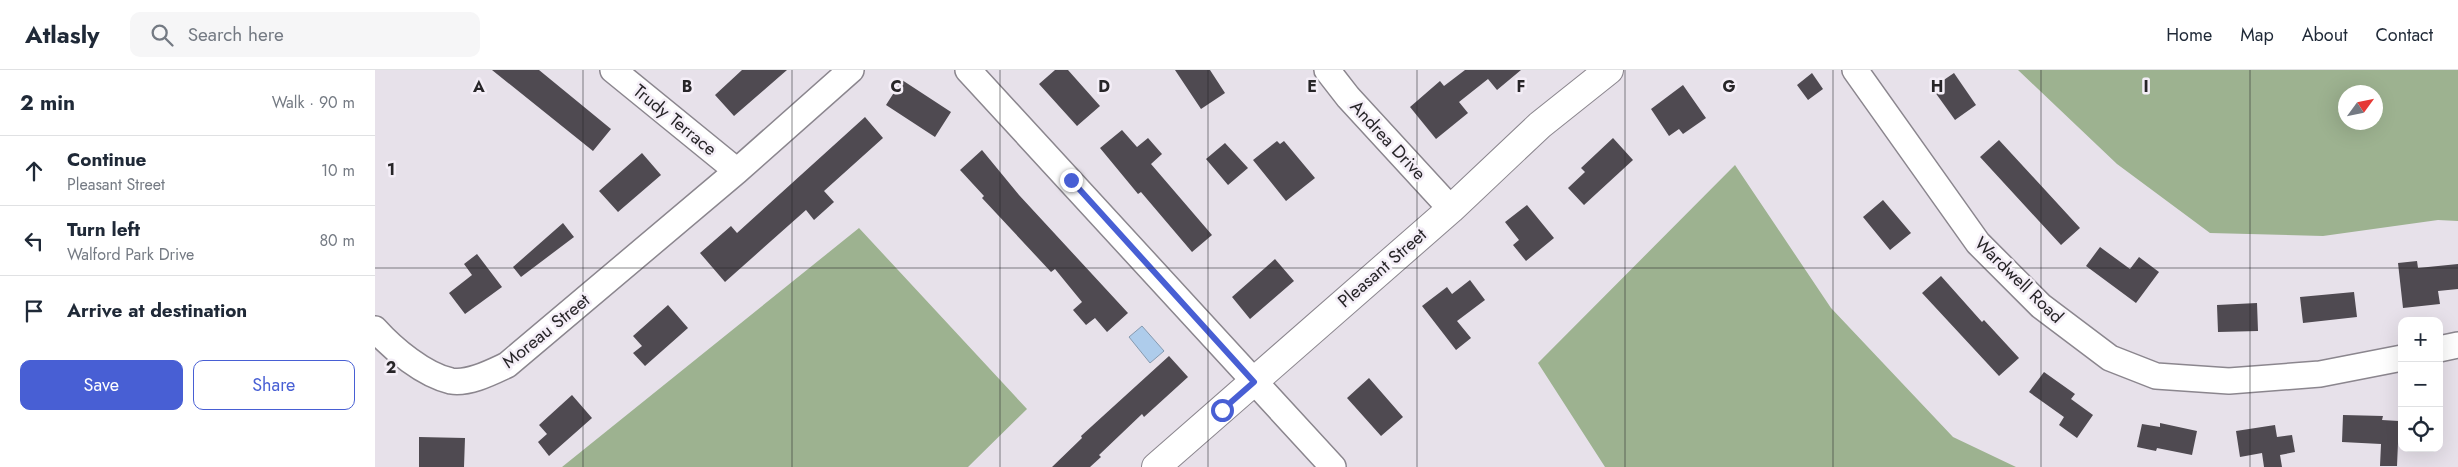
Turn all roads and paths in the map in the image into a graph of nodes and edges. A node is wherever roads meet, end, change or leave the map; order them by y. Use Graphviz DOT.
graph roads {
  1 [pos="613,70"];
  2 [pos="851,70"];
  3 [pos="968,70"];
  4 [pos="1327,70"];
  5 [pos="1609,70"];
  6 [pos="1855,70"];
  7 [pos="737,170"];
  8 [pos="1451,209"];
  9 [pos="375,329"];
  10 [pos="2458,345"];
  11 [pos="2443,348"];
  12 [pos="2398,359"];
  13 [pos="1254,382"];
  14 [pos="1156,467"];
  15 [pos="1333,467"];
  1 -- 7 [label="street, Trudy Terrace"];
  2 -- 7 [label="street"];
  3 -- 13 [label="street"];
  4 -- 8 [label="street, Andrea Drive"];
  5 -- 8 [label="main road, Pleasant Street"];
  6 -- 12 [label="street, Wardwell Road"];
  7 -- 9 [label="street, Moreau Street"];
  8 -- 13 [label="main road, Pleasant Street"];
  10 -- 11 [label="street"];
  13 -- 14 [label="main road, Pleasant Street"];
  13 -- 15 [label="street"];
}
